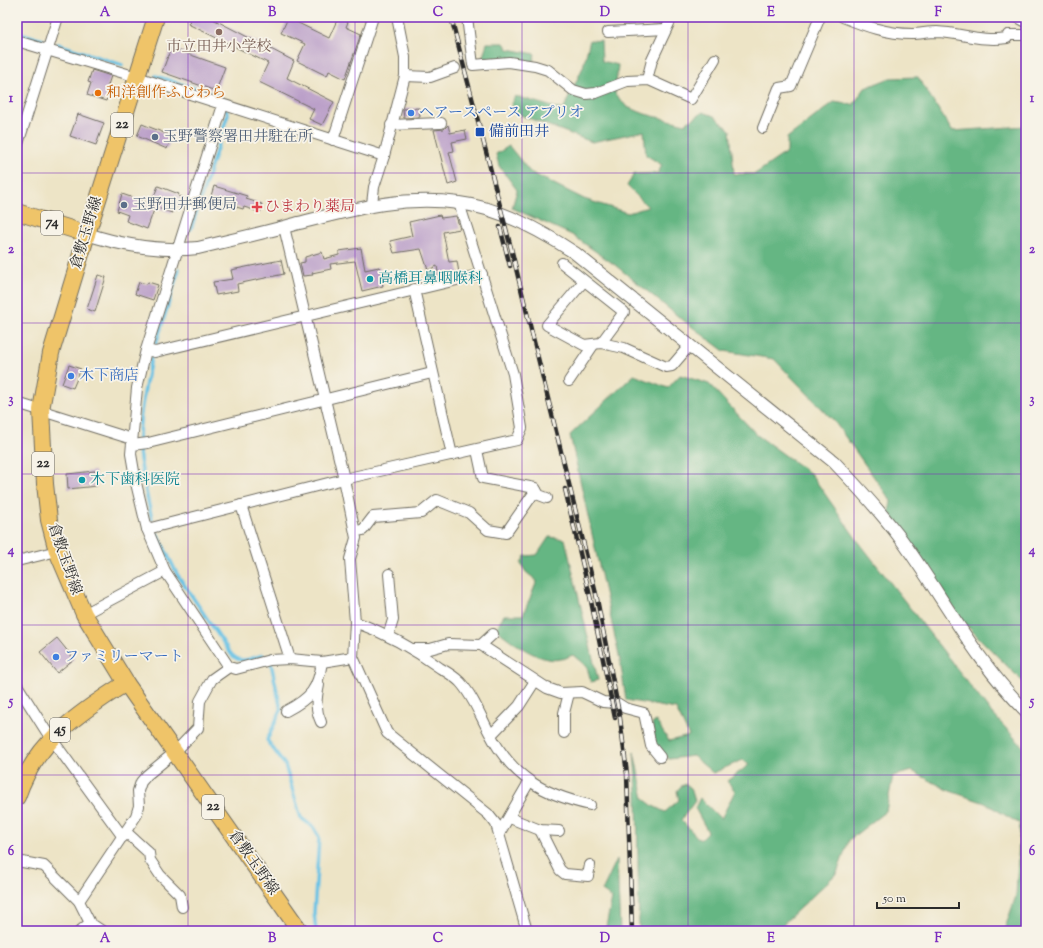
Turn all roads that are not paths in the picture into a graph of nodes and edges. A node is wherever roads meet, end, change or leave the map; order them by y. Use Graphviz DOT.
graph roads {
  1 [pos="58,17"];
  2 [pos="156,17"];
  3 [pos="373,17"];
  4 [pos="397,17"];
  5 [pos="467,17"];
  6 [pos="672,17"];
  7 [pos="820,17"];
  8 [pos="843,17"];
  9 [pos="1017,17"];
  10 [pos="1026,22"];
  11 [pos="666,29"];
  12 [pos="608,32"];
  13 [pos="1026,35"];
  14 [pos="1007,38"];
  15 [pos="17,41"];
  16 [pos="1026,42"];
  17 [pos="47,51"];
  18 [pos="715,59"];
  19 [pos="455,68"];
  20 [pos="405,76"];
  21 [pos="137,77"];
  22 [pos="647,80"];
  23 [pos="223,107"];
  24 [pos="21,121"];
  25 [pos="441,123"];
  26 [pos="391,125"];
  27 [pos="763,128"];
  28 [pos="333,140"];
  29 [pos="17,147"];
  30 [pos="384,156"];
  31 [pos="459,203"];
  32 [pos="372,204"];
  33 [pos="17,212"];
  34 [pos="284,227"];
  35 [pos="87,234"];
  36 [pos="178,250"];
  37 [pos="562,263"];
  38 [pos="482,274"];
  39 [pos="584,281"];
  40 [pos="414,289"];
  41 [pos="304,316"];
  42 [pos="597,344"];
  43 [pos="690,345"];
  44 [pos="146,350"];
  45 [pos="432,373"];
  46 [pos="569,381"];
  47 [pos="324,400"];
  48 [pos="17,403"];
  49 [pos="41,410"];
  50 [pos="132,442"];
  51 [pos="477,450"];
  52 [pos="452,455"];
  53 [pos="344,479"];
  54 [pos="536,490"];
  55 [pos="547,498"];
  56 [pos="241,505"];
  57 [pos="147,529"];
  58 [pos="355,531"];
  59 [pos="58,551"];
  60 [pos="17,561"];
  61 [pos="165,571"];
  62 [pos="389,574"];
  63 [pos="84,614"];
  64 [pos="355,622"];
  65 [pos="494,634"];
  66 [pos="388,636"];
  67 [pos="481,645"];
  68 [pos="411,649"];
  69 [pos="353,657"];
  70 [pos="290,659"];
  71 [pos="322,662"];
  72 [pos="229,667"];
  73 [pos="319,681"];
  74 [pos="534,681"];
  75 [pos="126,683"];
  76 [pos="17,685"];
  77 [pos="568,693"];
  78 [pos="286,711"];
  79 [pos="1026,711"];
  80 [pos="321,722"];
  81 [pos="564,733"];
  82 [pos="491,735"];
  83 [pos="52,738"];
  84 [pos="175,752"];
  85 [pos="660,757"];
  86 [pos="529,782"];
  87 [pos="17,797"];
  88 [pos="590,805"];
  89 [pos="510,818"];
  90 [pos="540,830"];
  91 [pos="559,832"];
  92 [pos="125,834"];
  93 [pos="499,834"];
  94 [pos="17,861"];
  95 [pos="590,865"];
  96 [pos="79,901"];
  97 [pos="182,907"];
  98 [pos="90,923"];
  99 [pos="80,931"];
  100 [pos="102,931"];
  101 [pos="300,931"];
  102 [pos="527,931"];
  1 -- 17 [label="street"];
  2 -- 21 [label="main road, 倉敷玉野線 / 22"];
  3 -- 28 [label="street"];
  4 -- 20 [label="street"];
  5 -- 22 [label="street"];
  6 -- 11 [label="street"];
  7 -- 27 [label="street"];
  8 -- 14 [label="street"];
  9 -- 10 [label="street"];
  11 -- 12 [label="street"];
  11 -- 22 [label="street"];
  13 -- 14 [label="street"];
  14 -- 16 [label="street"];
  15 -- 17 [label="street"];
  17 -- 21 [label="street"];
  17 -- 24 [label="street"];
  18 -- 22 [label="street"];
  19 -- 20 [label="street"];
  20 -- 26 [label="street"];
  21 -- 23 [label="street"];
  21 -- 35 [label="main road, 倉敷玉野線 / 22"];
  23 -- 28 [label="street"];
  23 -- 36 [label="street"];
  24 -- 29 [label="street"];
  25 -- 26 [label="street"];
  26 -- 30 [label="street"];
  28 -- 30 [label="street"];
  30 -- 32 [label="street"];
  31 -- 32 [label="street"];
  31 -- 38 [label="street"];
  31 -- 43 [label="street"];
  32 -- 34 [label="street"];
  33 -- 35 [label="main road, 74"];
  34 -- 36 [label="street"];
  34 -- 41 [label="street"];
  35 -- 36 [label="street"];
  35 -- 49 [label="main road, 倉敷玉野線 / 22"];
  36 -- 44 [label="street"];
  37 -- 39 [label="street"];
  38 -- 40 [label="street"];
  38 -- 51 [label="street"];
  39 -- 42 [label="street"];
  39 -- 42 [label="street"];
  40 -- 41 [label="street"];
  40 -- 45 [label="street"];
  41 -- 44 [label="street"];
  41 -- 47 [label="street"];
  42 -- 43 [label="street"];
  42 -- 46 [label="street"];
  43 -- 79 [label="street"];
  44 -- 50 [label="street"];
  45 -- 47 [label="street"];
  45 -- 52 [label="street"];
  47 -- 50 [label="street"];
  47 -- 53 [label="street"];
  48 -- 49 [label="street"];
  49 -- 50 [label="street"];
  49 -- 59 [label="main road, 倉敷玉野線 / 22"];
  50 -- 57 [label="street"];
  51 -- 52 [label="street"];
  51 -- 54 [label="street"];
  52 -- 53 [label="street"];
  53 -- 56 [label="street"];
  53 -- 58 [label="street"];
  54 -- 55 [label="street"];
  54 -- 58 [label="street"];
  56 -- 57 [label="street"];
  56 -- 70 [label="street"];
  57 -- 61 [label="street"];
  58 -- 64 [label="street"];
  59 -- 60 [label="street"];
  59 -- 63 [label="main road, 倉敷玉野線 / 22"];
  61 -- 63 [label="street"];
  61 -- 72 [label="street"];
  62 -- 66 [label="street"];
  63 -- 75 [label="main road, 倉敷玉野線 / 22"];
  64 -- 66 [label="street"];
  64 -- 69 [label="street"];
  65 -- 67 [label="street"];
  66 -- 68 [label="street"];
  67 -- 68 [label="street"];
  67 -- 74 [label="street"];
  68 -- 82 [label="street"];
  69 -- 71 [label="street"];
  69 -- 93 [label="street"];
  70 -- 71 [label="street"];
  70 -- 72 [label="street"];
  71 -- 73 [label="street"];
  72 -- 84 [label="street"];
  73 -- 78 [label="street"];
  73 -- 80 [label="street"];
  74 -- 77 [label="street"];
  74 -- 82 [label="street"];
  75 -- 83 [label="main road, 45"];
  75 -- 84 [label="main road, 倉敷玉野線 / 22"];
  76 -- 83 [label="street"];
  77 -- 81 [label="street"];
  77 -- 85 [label="street"];
  82 -- 86 [label="street"];
  83 -- 87 [label="main road, 45"];
  83 -- 92 [label="street"];
  84 -- 92 [label="street"];
  84 -- 101 [label="main road, 倉敷玉野線 / 22"];
  86 -- 88 [label="street"];
  86 -- 89 [label="street"];
  89 -- 90 [label="street"];
  89 -- 93 [label="street"];
  90 -- 91 [label="street"];
  90 -- 95 [label="street"];
  92 -- 96 [label="street"];
  92 -- 97 [label="street"];
  93 -- 102 [label="street"];
  94 -- 96 [label="street"];
  96 -- 98 [label="street"];
  98 -- 99 [label="street"];
  98 -- 100 [label="street"];
}
